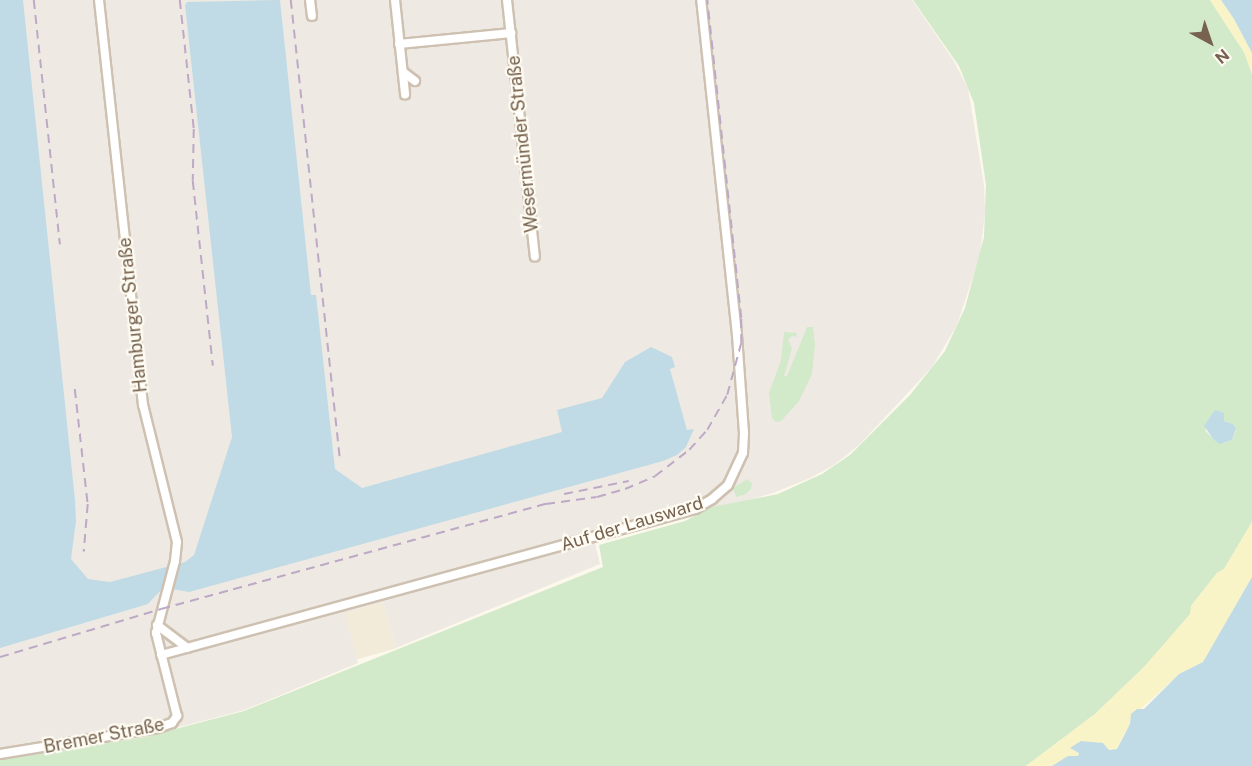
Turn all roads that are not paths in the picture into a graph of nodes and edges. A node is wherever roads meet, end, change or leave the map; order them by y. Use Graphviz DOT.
graph roads {
  1 [pos="99,0"];
  2 [pos="310,0"];
  3 [pos="395,0"];
  4 [pos="507,0"];
  5 [pos="701,0"];
  6 [pos="312,16"];
  7 [pos="511,33"];
  8 [pos="399,44"];
  9 [pos="403,72"];
  10 [pos="415,81"];
  11 [pos="405,93"];
  12 [pos="535,256"];
  13 [pos="157,625"];
  14 [pos="187,648"];
  15 [pos="161,655"];
  16 [pos="0,754"];
  1 -- 13 [label="street, Hamburger Straße"];
  2 -- 6 [label="street"];
  3 -- 8 [label="street"];
  4 -- 7 [label="street, Wesermünder Straße"];
  5 -- 14 [label="street, Auf der Lausward"];
  7 -- 8 [label="street, Wesermünder Straße"];
  7 -- 12 [label="street, Wesermünder Straße"];
  8 -- 9 [label="street"];
  9 -- 10 [label="street"];
  9 -- 11 [label="street"];
  13 -- 14 [label="street"];
  13 -- 15 [label="street, Hamburger Straße"];
  14 -- 15 [label="street, Auf der Lausward"];
  15 -- 16 [label="street, Bremer Straße"];
}
